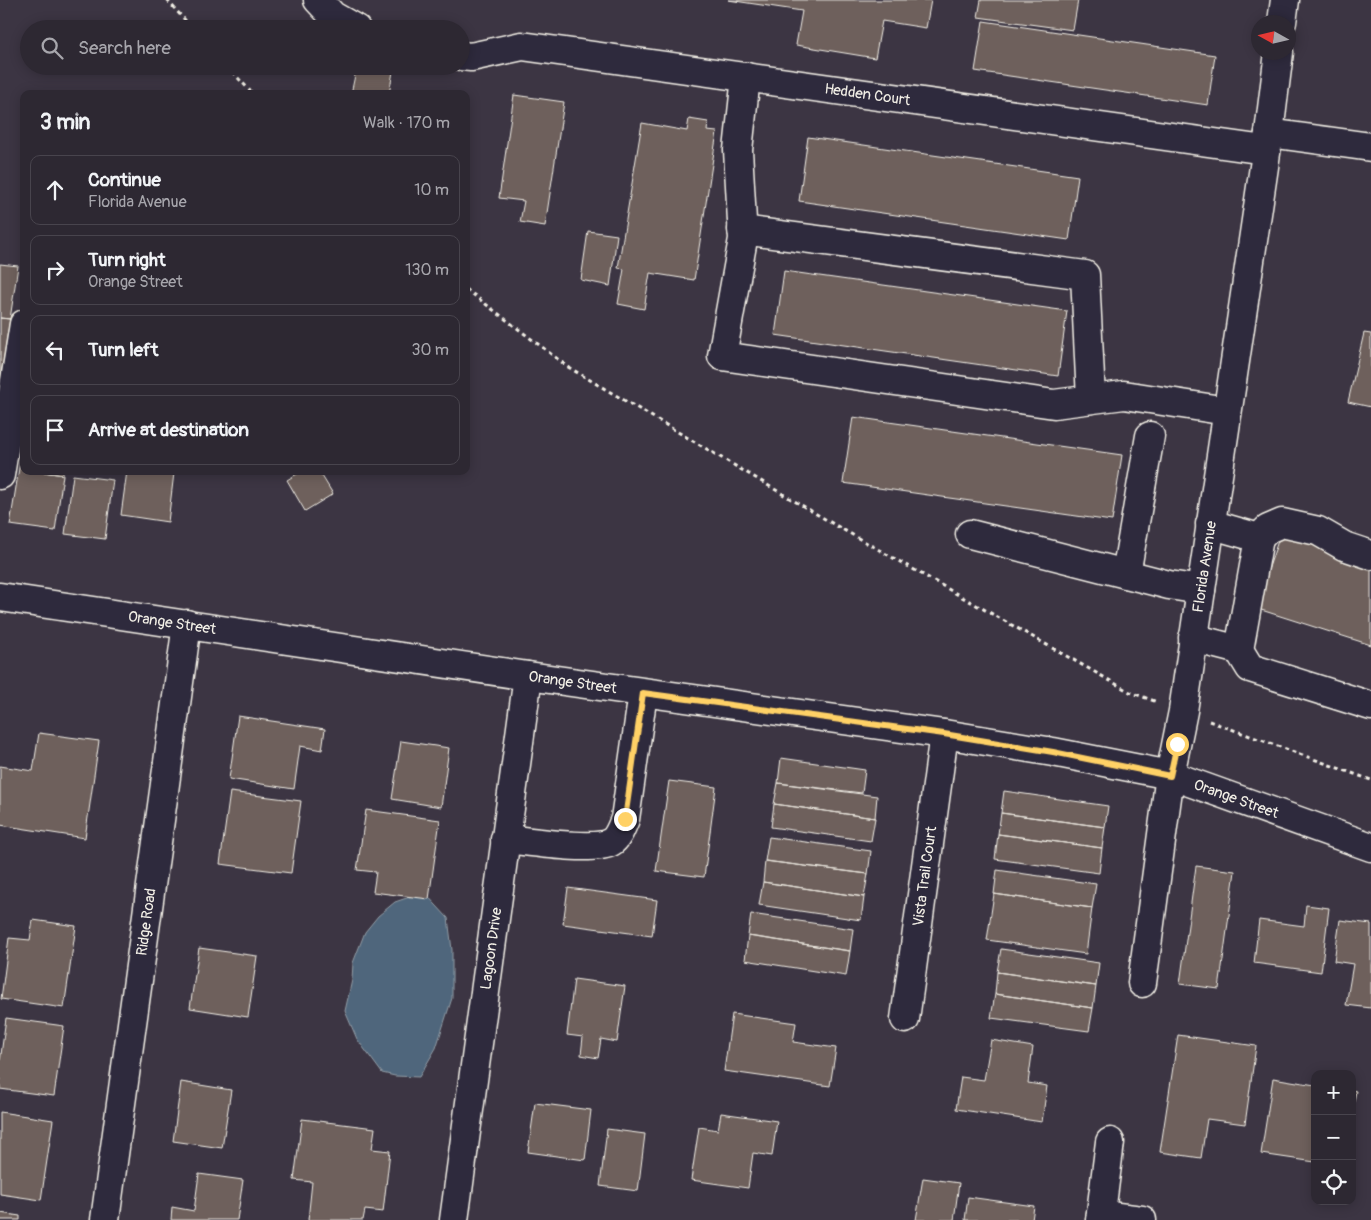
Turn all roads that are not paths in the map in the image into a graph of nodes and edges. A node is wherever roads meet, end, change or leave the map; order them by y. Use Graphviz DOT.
graph roads {
  1 [pos="318,0"];
  2 [pos="1285,0"];
  3 [pos="1283,15"];
  4 [pos="340,20"];
  5 [pos="470,56"];
  6 [pos="1278,60"];
  7 [pos="746,77"];
  8 [pos="1267,142"];
  9 [pos="1371,147"];
  10 [pos="742,230"];
  11 [pos="20,349"];
  12 [pos="1091,399"];
  13 [pos="1227,411"];
  14 [pos="1150,436"];
  15 [pos="0,475"];
  16 [pos="1210,524"];
  17 [pos="970,534"];
  18 [pos="1259,538"];
  19 [pos="1371,555"];
  20 [pos="1126,574"];
  21 [pos="1201,590"];
  22 [pos="0,597"];
  23 [pos="187,624"];
  24 [pos="1193,638"];
  25 [pos="1239,650"];
  26 [pos="528,676"];
  27 [pos="643,693"];
  28 [pos="1371,706"];
  29 [pos="944,734"];
  30 [pos="1170,776"];
  31 [pos="505,839"];
  32 [pos="1371,847"];
  33 [pos="1142,983"];
  34 [pos="905,1019"];
  35 [pos="1110,1142"];
  36 [pos="1101,1217"];
  37 [pos="105,1220"];
  38 [pos="454,1220"];
  39 [pos="1142,1220"];
  1 -- 4 [label="street"];
  2 -- 3 [label="street"];
  5 -- 7 [label="street, Hedden Court"];
  6 -- 8 [label="street, Florida Avenue"];
  7 -- 8 [label="street, Hedden Court"];
  7 -- 10 [label="street"];
  8 -- 9 [label="street, Hedden Court"];
  8 -- 13 [label="street, Florida Avenue"];
  10 -- 12 [label="street"];
  10 -- 12 [label="street"];
  11 -- 15 [label="street"];
  12 -- 13 [label="street"];
  13 -- 16 [label="street, Florida Avenue"];
  14 -- 20 [label="street"];
  16 -- 18 [label="street"];
  16 -- 21 [label="street, Florida Avenue"];
  17 -- 20 [label="street"];
  18 -- 19 [label="street"];
  18 -- 25 [label="street"];
  20 -- 21 [label="street"];
  21 -- 24 [label="street, Florida Avenue"];
  22 -- 23 [label="street, Orange Street"];
  23 -- 26 [label="street, Orange Street"];
  23 -- 37 [label="street, Ridge Road"];
  24 -- 25 [label="street"];
  24 -- 30 [label="street, Florida Avenue"];
  25 -- 28 [label="street"];
  26 -- 27 [label="street, Orange Street"];
  26 -- 31 [label="street, Lagoon Drive"];
  27 -- 29 [label="street, Orange Street"];
  27 -- 31 [label="street"];
  29 -- 30 [label="street, Orange Street"];
  29 -- 34 [label="street, Vista Trail Court"];
  30 -- 32 [label="street, Orange Street"];
  30 -- 33 [label="street, Florida Avenue"];
  31 -- 38 [label="street, Lagoon Drive"];
  35 -- 36 [label="street"];
  36 -- 39 [label="street"];
}
